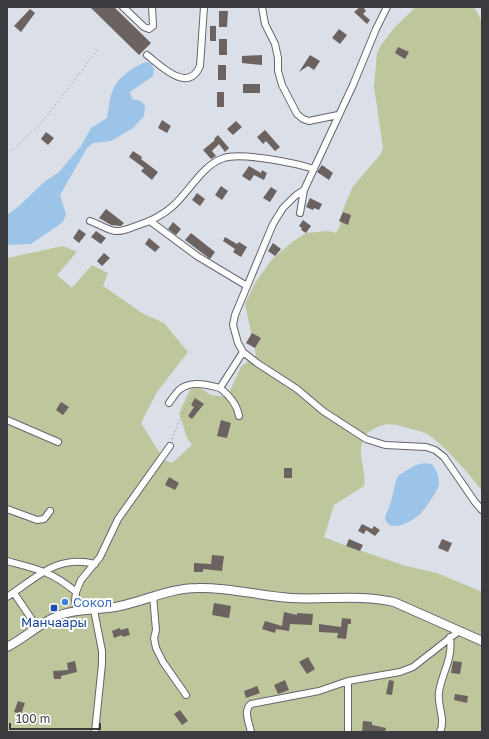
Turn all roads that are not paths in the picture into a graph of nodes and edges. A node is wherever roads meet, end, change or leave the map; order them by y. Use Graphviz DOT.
graph roads {
  1 [pos="123,7"];
  2 [pos="152,7"];
  3 [pos="204,7"];
  4 [pos="262,7"];
  5 [pos="387,7"];
  6 [pos="147,55"];
  7 [pos="338,115"];
  8 [pos="314,169"];
  9 [pos="304,190"];
  10 [pos="300,213"];
  11 [pos="90,221"];
  12 [pos="150,221"];
  13 [pos="247,286"];
  14 [pos="243,352"];
  15 [pos="220,388"];
  16 [pos="169,403"];
  17 [pos="239,416"];
  18 [pos="7,420"];
  19 [pos="58,442"];
  20 [pos="170,446"];
  21 [pos="7,509"];
  22 [pos="482,510"];
  23 [pos="50,512"];
  24 [pos="7,561"];
  25 [pos="95,564"];
  26 [pos="44,571"];
  27 [pos="76,592"];
  28 [pos="14,593"];
  29 [pos="153,596"];
  30 [pos="7,597"];
  31 [pos="94,610"];
  32 [pos="78,611"];
  33 [pos="37,627"];
  34 [pos="459,631"];
  35 [pos="450,637"];
  36 [pos="482,641"];
  37 [pos="7,648"];
  38 [pos="348,681"];
  39 [pos="186,695"];
  40 [pos="95,732"];
  41 [pos="251,732"];
  42 [pos="348,732"];
  43 [pos="440,732"];
  1 -- 2 [label="street"];
  3 -- 6 [label="street"];
  4 -- 7 [label="street"];
  5 -- 7 [label="street"];
  7 -- 8 [label="street"];
  8 -- 9 [label="street"];
  8 -- 12 [label="street"];
  9 -- 10 [label="street"];
  9 -- 13 [label="street"];
  11 -- 12 [label="street"];
  12 -- 13 [label="street"];
  13 -- 14 [label="street"];
  14 -- 15 [label="street"];
  14 -- 22 [label="street"];
  15 -- 16 [label="street"];
  15 -- 17 [label="street"];
  18 -- 19 [label="street"];
  20 -- 25 [label="street"];
  21 -- 23 [label="street"];
  24 -- 26 [label="street"];
  25 -- 26 [label="street"];
  25 -- 27 [label="street"];
  26 -- 27 [label="street"];
  26 -- 28 [label="street"];
  27 -- 32 [label="street"];
  28 -- 30 [label="street"];
  28 -- 33 [label="street"];
  29 -- 31 [label="main road"];
  29 -- 34 [label="main road"];
  29 -- 39 [label="street"];
  31 -- 32 [label="main road"];
  31 -- 40 [label="street"];
  32 -- 33 [label="main road"];
  33 -- 37 [label="main road"];
  34 -- 35 [label="street"];
  34 -- 36 [label="main road"];
  35 -- 38 [label="street"];
  35 -- 43 [label="street"];
  38 -- 41 [label="street"];
  38 -- 42 [label="street"];
}
